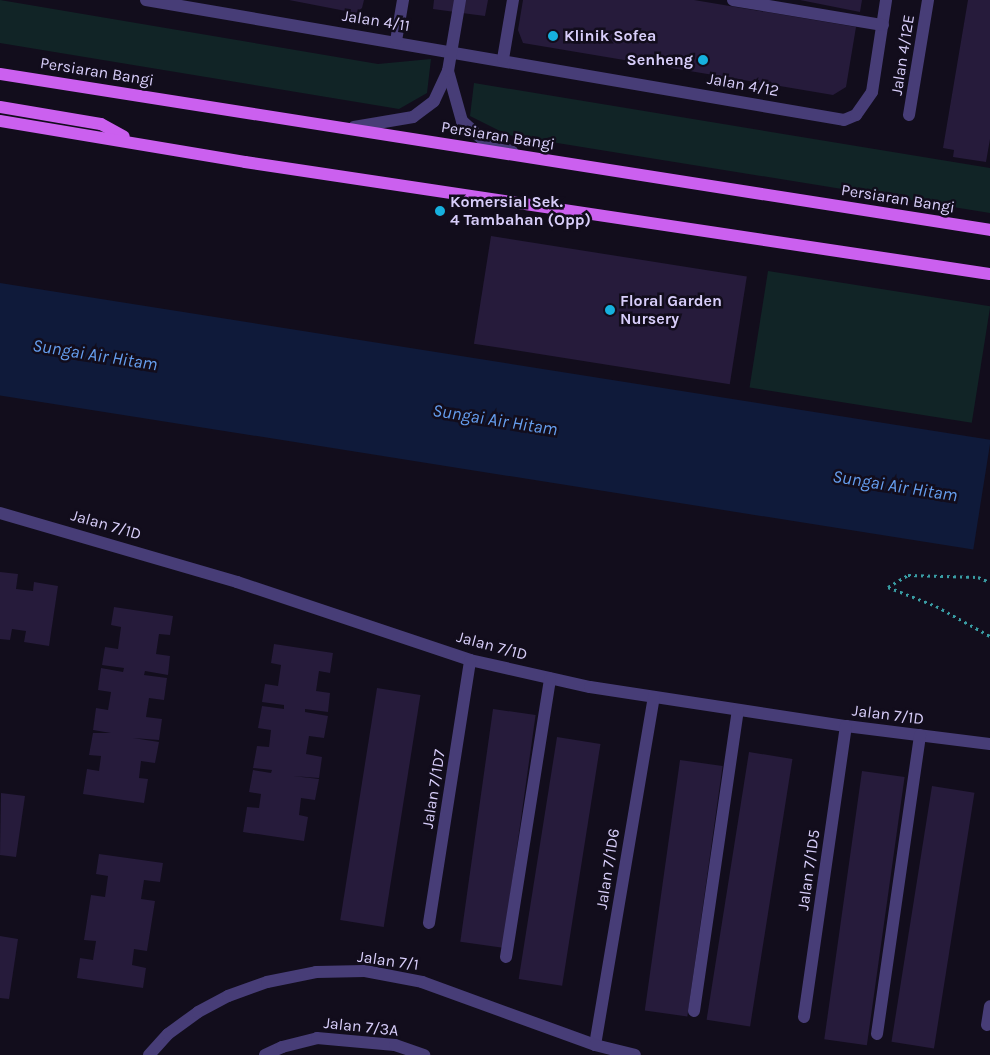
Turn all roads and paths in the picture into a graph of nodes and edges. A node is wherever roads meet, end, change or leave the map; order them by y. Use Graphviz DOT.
graph roads {
  1 [pos="146,0"];
  2 [pos="403,0"];
  3 [pos="460,0"];
  4 [pos="513,0"];
  5 [pos="733,0"];
  6 [pos="886,0"];
  7 [pos="928,0"];
  8 [pos="883,25"];
  9 [pos="396,41"];
  10 [pos="452,50"];
  11 [pos="503,59"];
  12 [pos="448,71"];
  13 [pos="0,74"];
  14 [pos="0,107"];
  15 [pos="909,115"];
  16 [pos="0,121"];
  17 [pos="346,128"];
  18 [pos="133,142"];
  19 [pos="521,156"];
  20 [pos="990,230"];
  21 [pos="990,274"];
  22 [pos="0,513"];
  23 [pos="990,582"];
  24 [pos="990,636"];
  25 [pos="470,660"];
  26 [pos="550,678"];
  27 [pos="654,697"];
  28 [pos="738,710"];
  29 [pos="846,726"];
  30 [pos="920,736"];
  31 [pos="990,744"];
  32 [pos="429,923"];
  33 [pos="506,957"];
  34 [pos="990,1006"];
  35 [pos="694,1011"];
  36 [pos="804,1018"];
  37 [pos="987,1025"];
  38 [pos="877,1034"];
  39 [pos="595,1045"];
  40 [pos="149,1055"];
  41 [pos="265,1055"];
  42 [pos="424,1055"];
  43 [pos="635,1055"];
  1 -- 9 [label="street, Jalan 4/11"];
  2 -- 9 [label="street"];
  3 -- 10 [label="street"];
  4 -- 11 [label="street"];
  5 -- 8 [label="street"];
  6 -- 8 [label="street, Jalan 4/12"];
  7 -- 15 [label="street, Jalan 4/12E"];
  8 -- 11 [label="street, Jalan 4/12"];
  9 -- 10 [label="street, Jalan 4/11"];
  10 -- 11 [label="street, Jalan 4/12"];
  10 -- 12 [label="street"];
  12 -- 17 [label="street"];
  12 -- 19 [label="street"];
  13 -- 17 [label="main road, Persiaran Bangi"];
  14 -- 18 [label="main road"];
  16 -- 18 [label="main road"];
  17 -- 19 [label="main road, Persiaran Bangi"];
  18 -- 21 [label="main road"];
  19 -- 20 [label="main road, Persiaran Bangi"];
  22 -- 25 [label="street, Jalan 7/1D"];
  23 -- 24 [label="path"];
  25 -- 26 [label="street, Jalan 7/1D"];
  25 -- 32 [label="street, Jalan 7/1D7"];
  26 -- 27 [label="street, Jalan 7/1D"];
  26 -- 33 [label="street"];
  27 -- 28 [label="street, Jalan 7/1D"];
  27 -- 39 [label="street, Jalan 7/1D6"];
  28 -- 29 [label="street, Jalan 7/1D"];
  28 -- 35 [label="street"];
  29 -- 30 [label="street, Jalan 7/1D"];
  29 -- 36 [label="street, Jalan 7/1D5"];
  30 -- 31 [label="street, Jalan 7/1D"];
  30 -- 38 [label="street"];
  34 -- 37 [label="street"];
  39 -- 40 [label="street, Jalan 7/1"];
  39 -- 43 [label="street, Jalan 7/1"];
  41 -- 42 [label="street, Jalan 7/3A"];
}
